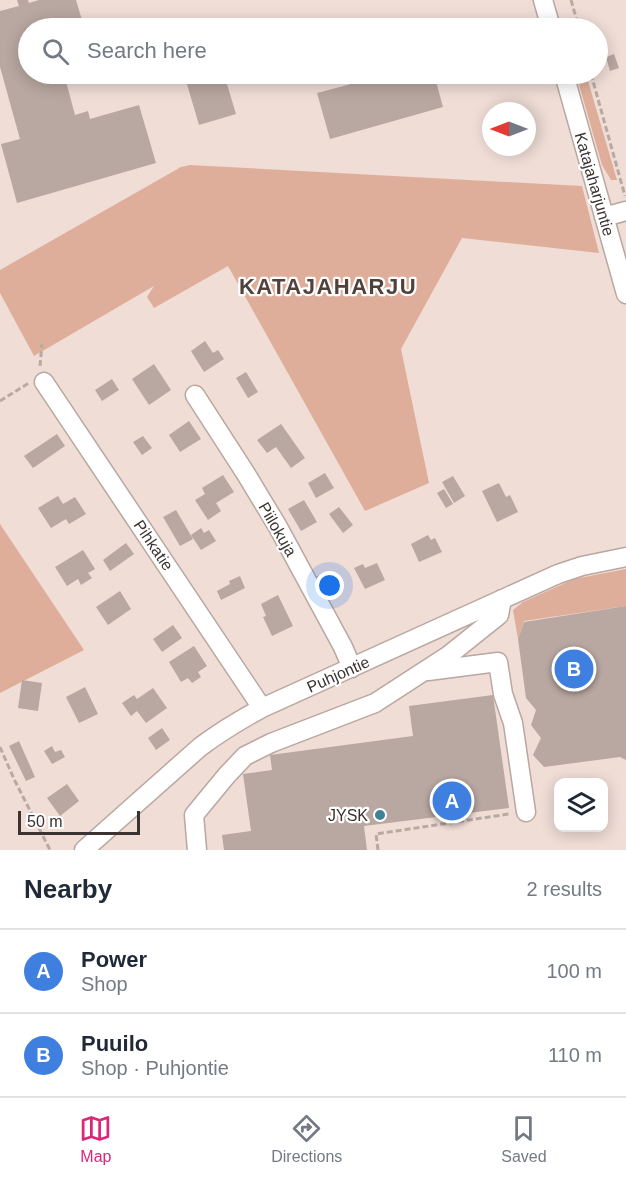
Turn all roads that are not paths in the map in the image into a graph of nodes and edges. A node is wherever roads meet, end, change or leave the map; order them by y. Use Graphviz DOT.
graph roads {
  1 [pos="543,0"];
  2 [pos="548,18"];
  3 [pos="567,84"];
  4 [pos="626,211"];
  5 [pos="604,217"];
  6 [pos="626,294"];
  7 [pos="43,379"];
  8 [pos="195,395"];
  9 [pos="626,557"];
  10 [pos="501,599"];
  11 [pos="352,668"];
  12 [pos="424,672"];
  13 [pos="262,708"];
  14 [pos="526,812"];
  15 [pos="95,846"];
  16 [pos="197,850"];
  1 -- 2 [label="street"];
  3 -- 5 [label="street, Katajaharjuntie"];
  4 -- 5 [label="street"];
  5 -- 6 [label="street, Katajaharjuntie"];
  7 -- 13 [label="street, Pihkatie"];
  8 -- 11 [label="street, Piilokuja"];
  9 -- 10 [label="street, Puhjontie"];
  10 -- 11 [label="street, Puhjontie"];
  10 -- 12 [label="street"];
  11 -- 13 [label="street, Puhjontie"];
  12 -- 14 [label="street"];
  12 -- 16 [label="street"];
  13 -- 15 [label="street, Puhjontie"];
}
